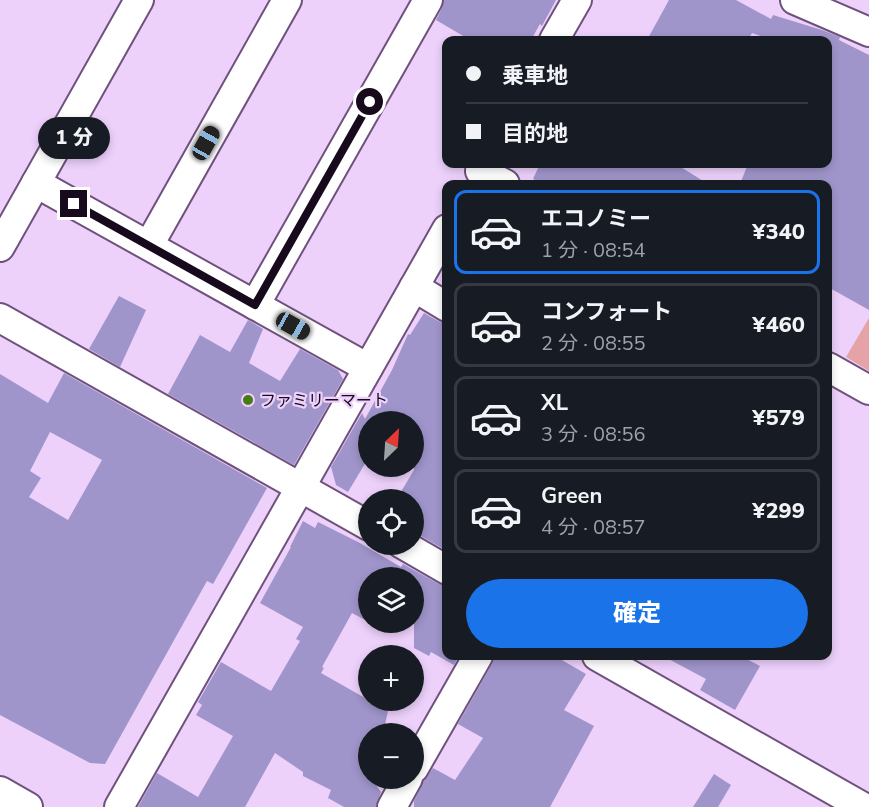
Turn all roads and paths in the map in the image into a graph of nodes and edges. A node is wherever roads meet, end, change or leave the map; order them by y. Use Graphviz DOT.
graph roads {
  1 [pos="139,0"];
  2 [pos="286,0"];
  3 [pos="428,0"];
  4 [pos="577,0"];
  5 [pos="795,0"];
  6 [pos="869,32"];
  7 [pos="556,36"];
  8 [pos="479,173"];
  9 [pos="495,180"];
  10 [pos="36,183"];
  11 [pos="442,238"];
  12 [pos="149,245"];
  13 [pos="0,247"];
  14 [pos="414,287"];
  15 [pos="442,304"];
  16 [pos="255,305"];
  17 [pos="0,318"];
  18 [pos="368,368"];
  19 [pos="832,369"];
  20 [pos="869,390"];
  21 [pos="301,487"];
  22 [pos="358,520"];
  23 [pos="421,555"];
  24 [pos="442,567"];
  25 [pos="476,660"];
  26 [pos="604,660"];
  27 [pos="424,750"];
  28 [pos="402,789"];
  29 [pos="0,791"];
  30 [pos="863,802"];
  31 [pos="28,807"];
  32 [pos="119,807"];
  33 [pos="392,807"];
  1 -- 10 [label="street"];
  2 -- 12 [label="street"];
  3 -- 16 [label="street"];
  4 -- 7 [label="street"];
  5 -- 6 [label="street"];
  8 -- 9 [label="street"];
  10 -- 12 [label="street"];
  10 -- 13 [label="street"];
  11 -- 14 [label="street"];
  12 -- 16 [label="street"];
  14 -- 15 [label="street"];
  14 -- 18 [label="street"];
  16 -- 18 [label="street"];
  17 -- 21 [label="street"];
  18 -- 21 [label="street"];
  19 -- 20 [label="street"];
  21 -- 22 [label="street"];
  21 -- 32 [label="street"];
  23 -- 24 [label="street"];
  25 -- 27 [label="street"];
  26 -- 30 [label="street"];
  28 -- 33 [label="street"];
  29 -- 31 [label="street"];
}
